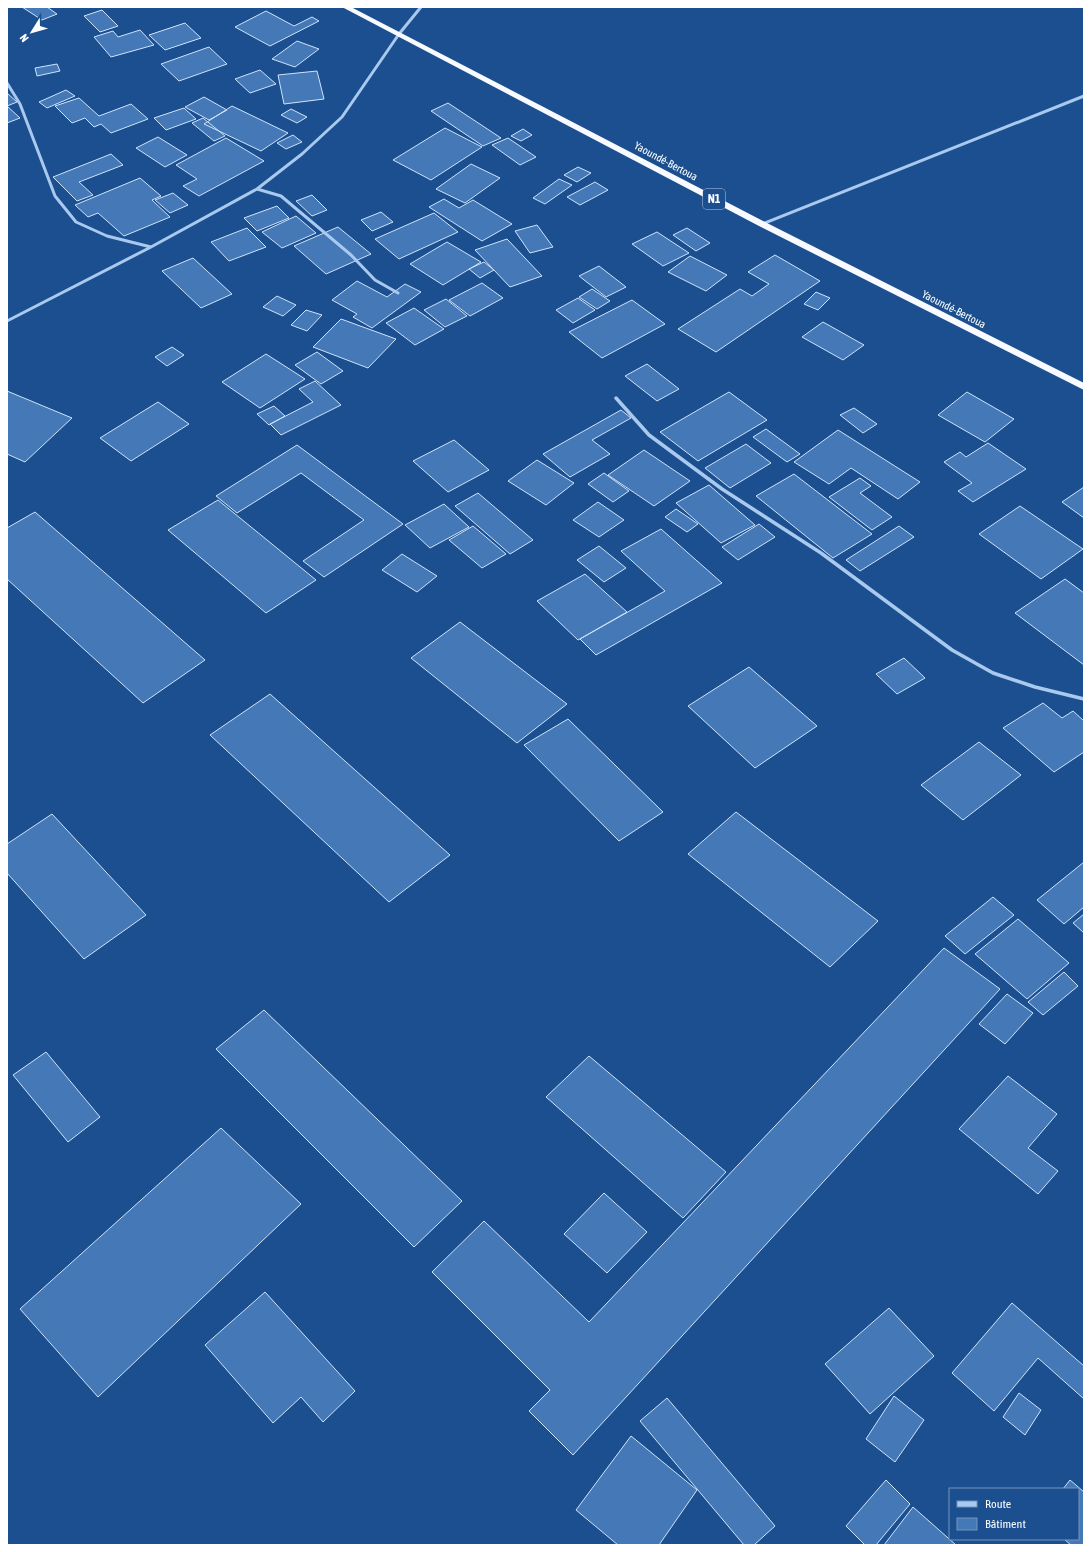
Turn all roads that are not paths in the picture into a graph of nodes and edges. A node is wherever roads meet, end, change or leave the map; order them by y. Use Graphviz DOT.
graph roads {
  1 [pos="346,7"];
  2 [pos="421,7"];
  3 [pos="399,34"];
  4 [pos="7,83"];
  5 [pos="1084,96"];
  6 [pos="257,189"];
  7 [pos="762,224"];
  8 [pos="151,247"];
  9 [pos="398,293"];
  10 [pos="7,321"];
  11 [pos="1084,387"];
  12 [pos="616,398"];
  13 [pos="1084,698"];
  1 -- 3 [label="highway, Yaoundé-Bertoua / N1"];
  2 -- 3 [label="street"];
  3 -- 6 [label="street"];
  3 -- 7 [label="highway, Yaoundé-Bertoua / N1"];
  4 -- 8 [label="street"];
  5 -- 7 [label="street"];
  6 -- 8 [label="street"];
  6 -- 9 [label="street"];
  7 -- 11 [label="highway, Yaoundé-Bertoua / N1"];
  8 -- 10 [label="street"];
  12 -- 13 [label="street"];
}
